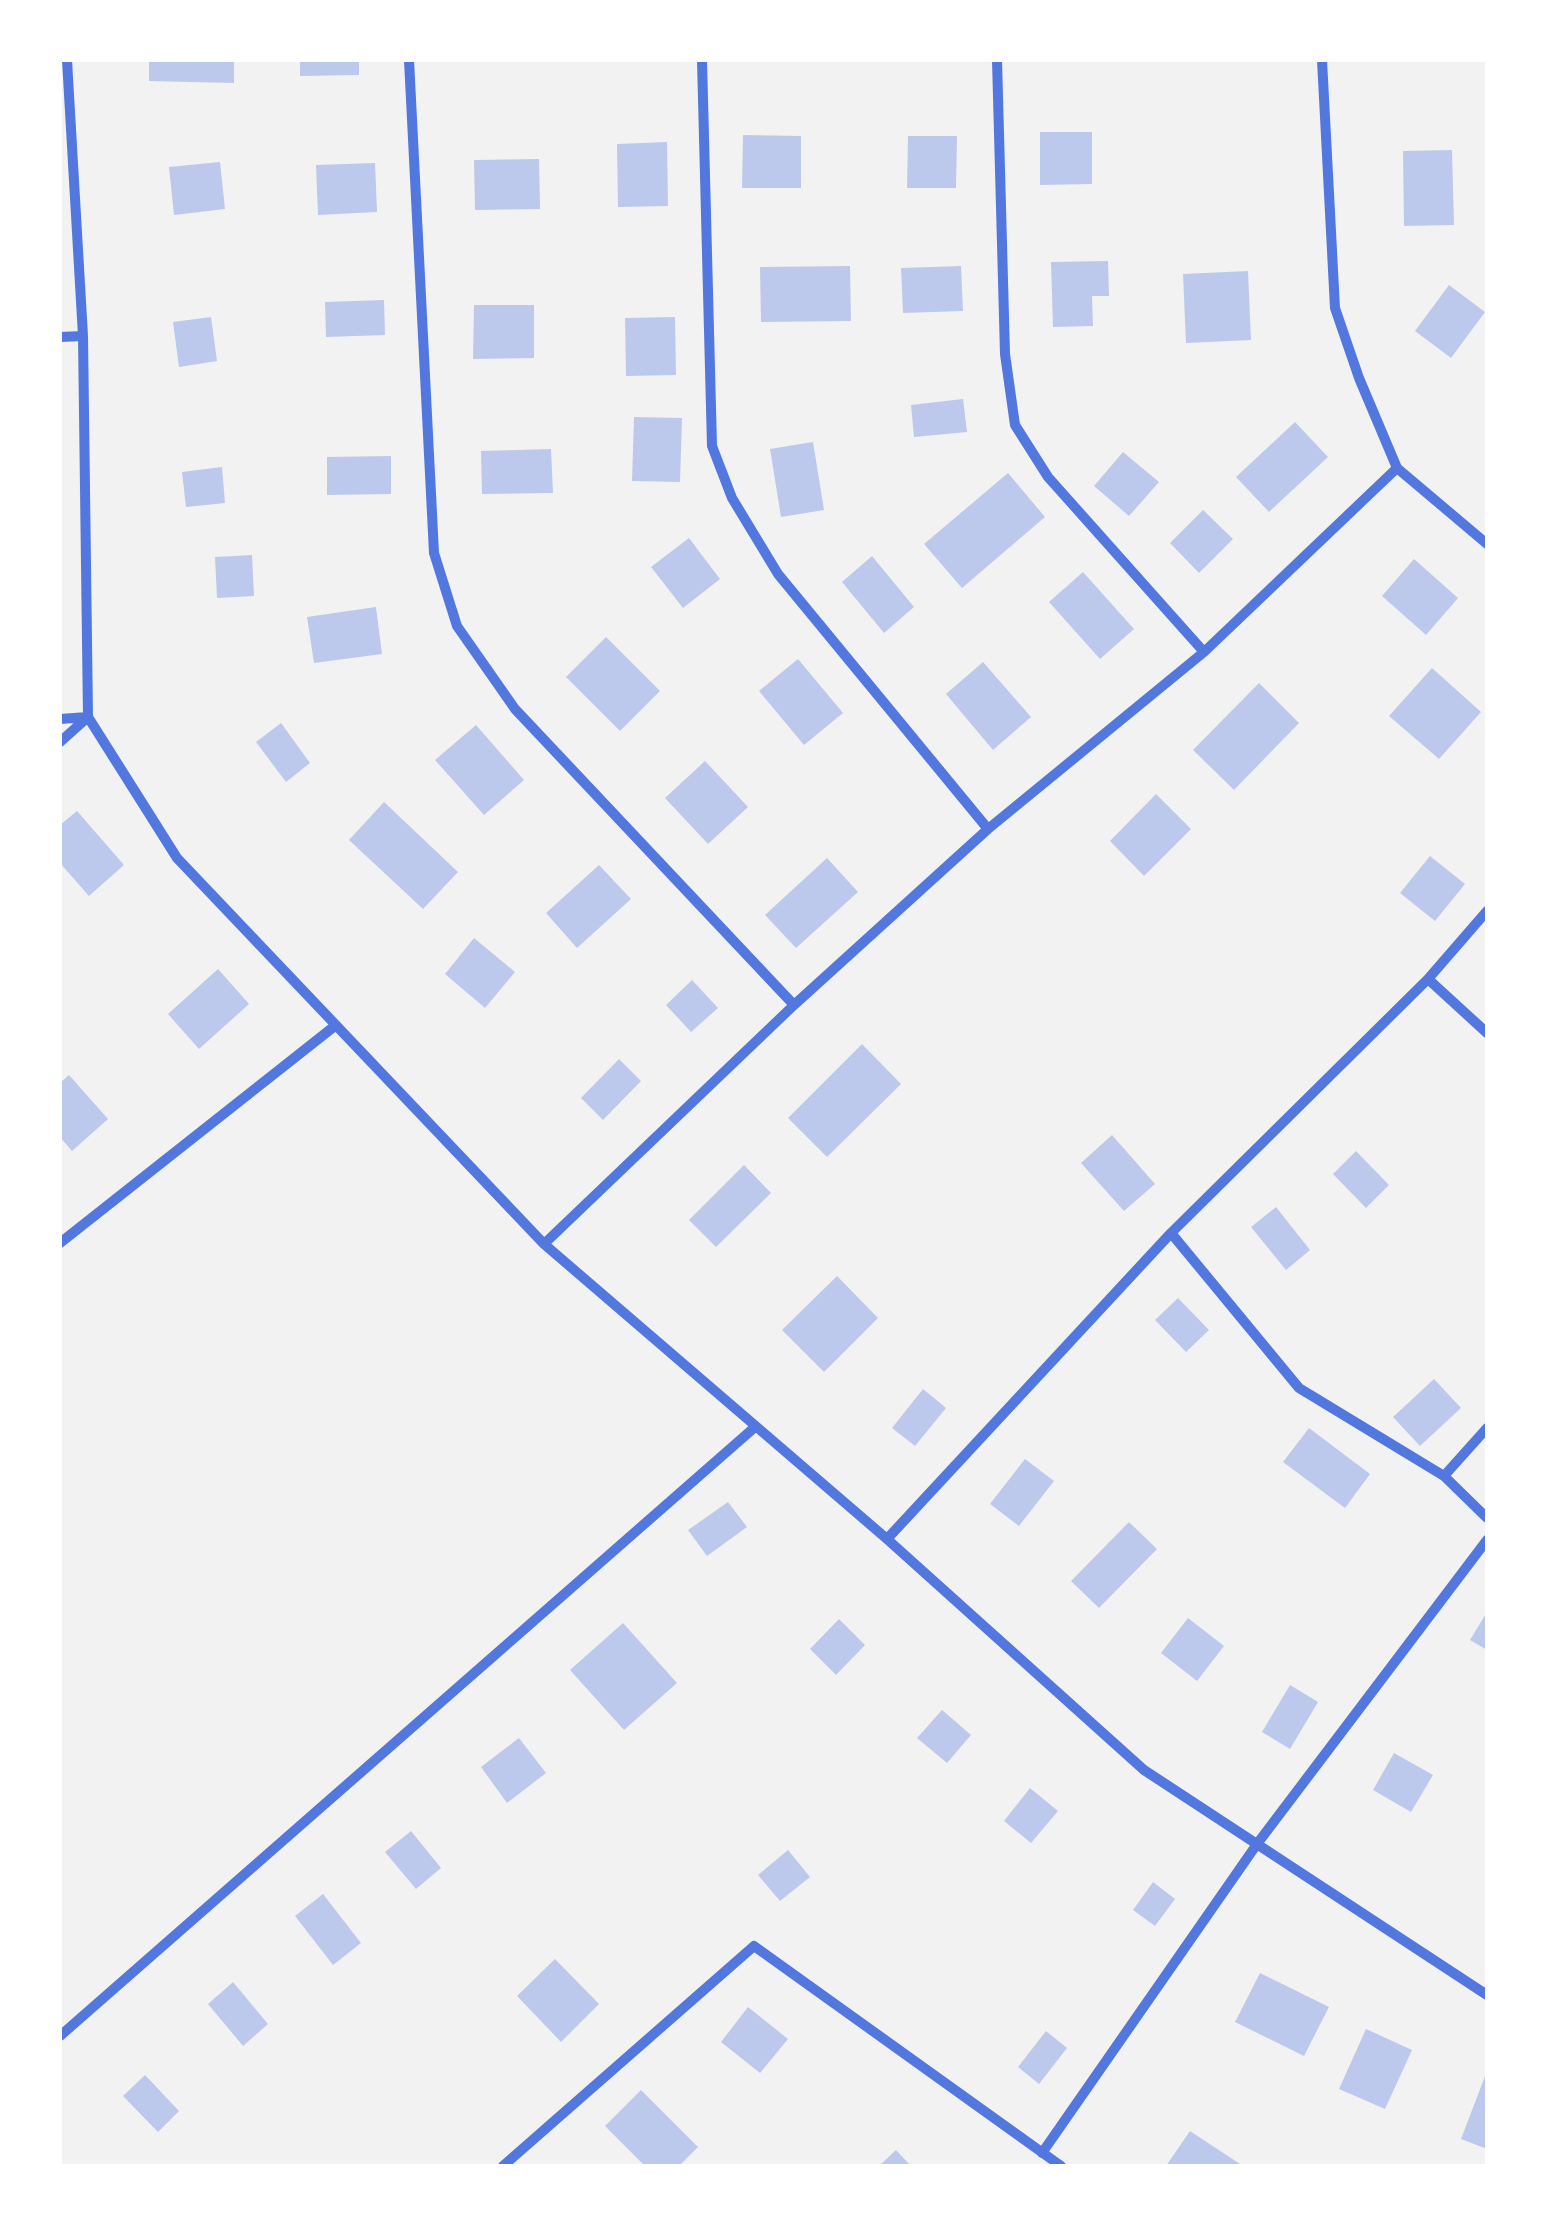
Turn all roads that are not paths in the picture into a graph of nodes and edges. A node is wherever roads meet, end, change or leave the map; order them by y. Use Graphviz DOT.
graph roads {
  1 [pos="68,60"];
  2 [pos="410,60"];
  3 [pos="702,60"];
  4 [pos="997,60"];
  5 [pos="1322,60"];
  6 [pos="83,336"];
  7 [pos="60,337"];
  8 [pos="1397,468"];
  9 [pos="1487,544"];
  10 [pos="1204,652"];
  11 [pos="88,717"];
  12 [pos="60,720"];
  13 [pos="60,742"];
  14 [pos="988,829"];
  15 [pos="1487,911"];
  16 [pos="1428,979"];
  17 [pos="794,1004"];
  18 [pos="336,1025"];
  19 [pos="1487,1033"];
  20 [pos="1172,1233"];
  21 [pos="60,1244"];
  22 [pos="544,1244"];
  23 [pos="756,1427"];
  24 [pos="1487,1428"];
  25 [pos="1444,1476"];
  26 [pos="1487,1518"];
  27 [pos="887,1539"];
  28 [pos="1487,1540"];
  29 [pos="1258,1844"];
  30 [pos="1487,1996"];
  31 [pos="60,2036"];
  32 [pos="1042,2153"];
  33 [pos="503,2166"];
  34 [pos="1061,2166"];
  1 -- 6 [label="street"];
  2 -- 17 [label="street"];
  3 -- 14 [label="street"];
  4 -- 10 [label="street"];
  5 -- 8 [label="street"];
  6 -- 7 [label="street"];
  6 -- 11 [label="street"];
  8 -- 9 [label="street"];
  8 -- 10 [label="street"];
  10 -- 14 [label="street"];
  11 -- 12 [label="street"];
  11 -- 13 [label="street"];
  11 -- 18 [label="street"];
  14 -- 17 [label="street"];
  15 -- 16 [label="street"];
  16 -- 19 [label="street"];
  16 -- 20 [label="street"];
  17 -- 22 [label="street"];
  18 -- 21 [label="street"];
  18 -- 22 [label="street"];
  20 -- 25 [label="street"];
  20 -- 27 [label="street"];
  22 -- 23 [label="street"];
  23 -- 27 [label="street"];
  23 -- 31 [label="street"];
  24 -- 25 [label="street"];
  25 -- 26 [label="street"];
  27 -- 29 [label="street"];
  28 -- 29 [label="street"];
  29 -- 30 [label="street"];
  29 -- 32 [label="street"];
  32 -- 33 [label="street"];
  32 -- 34 [label="street"];
}
